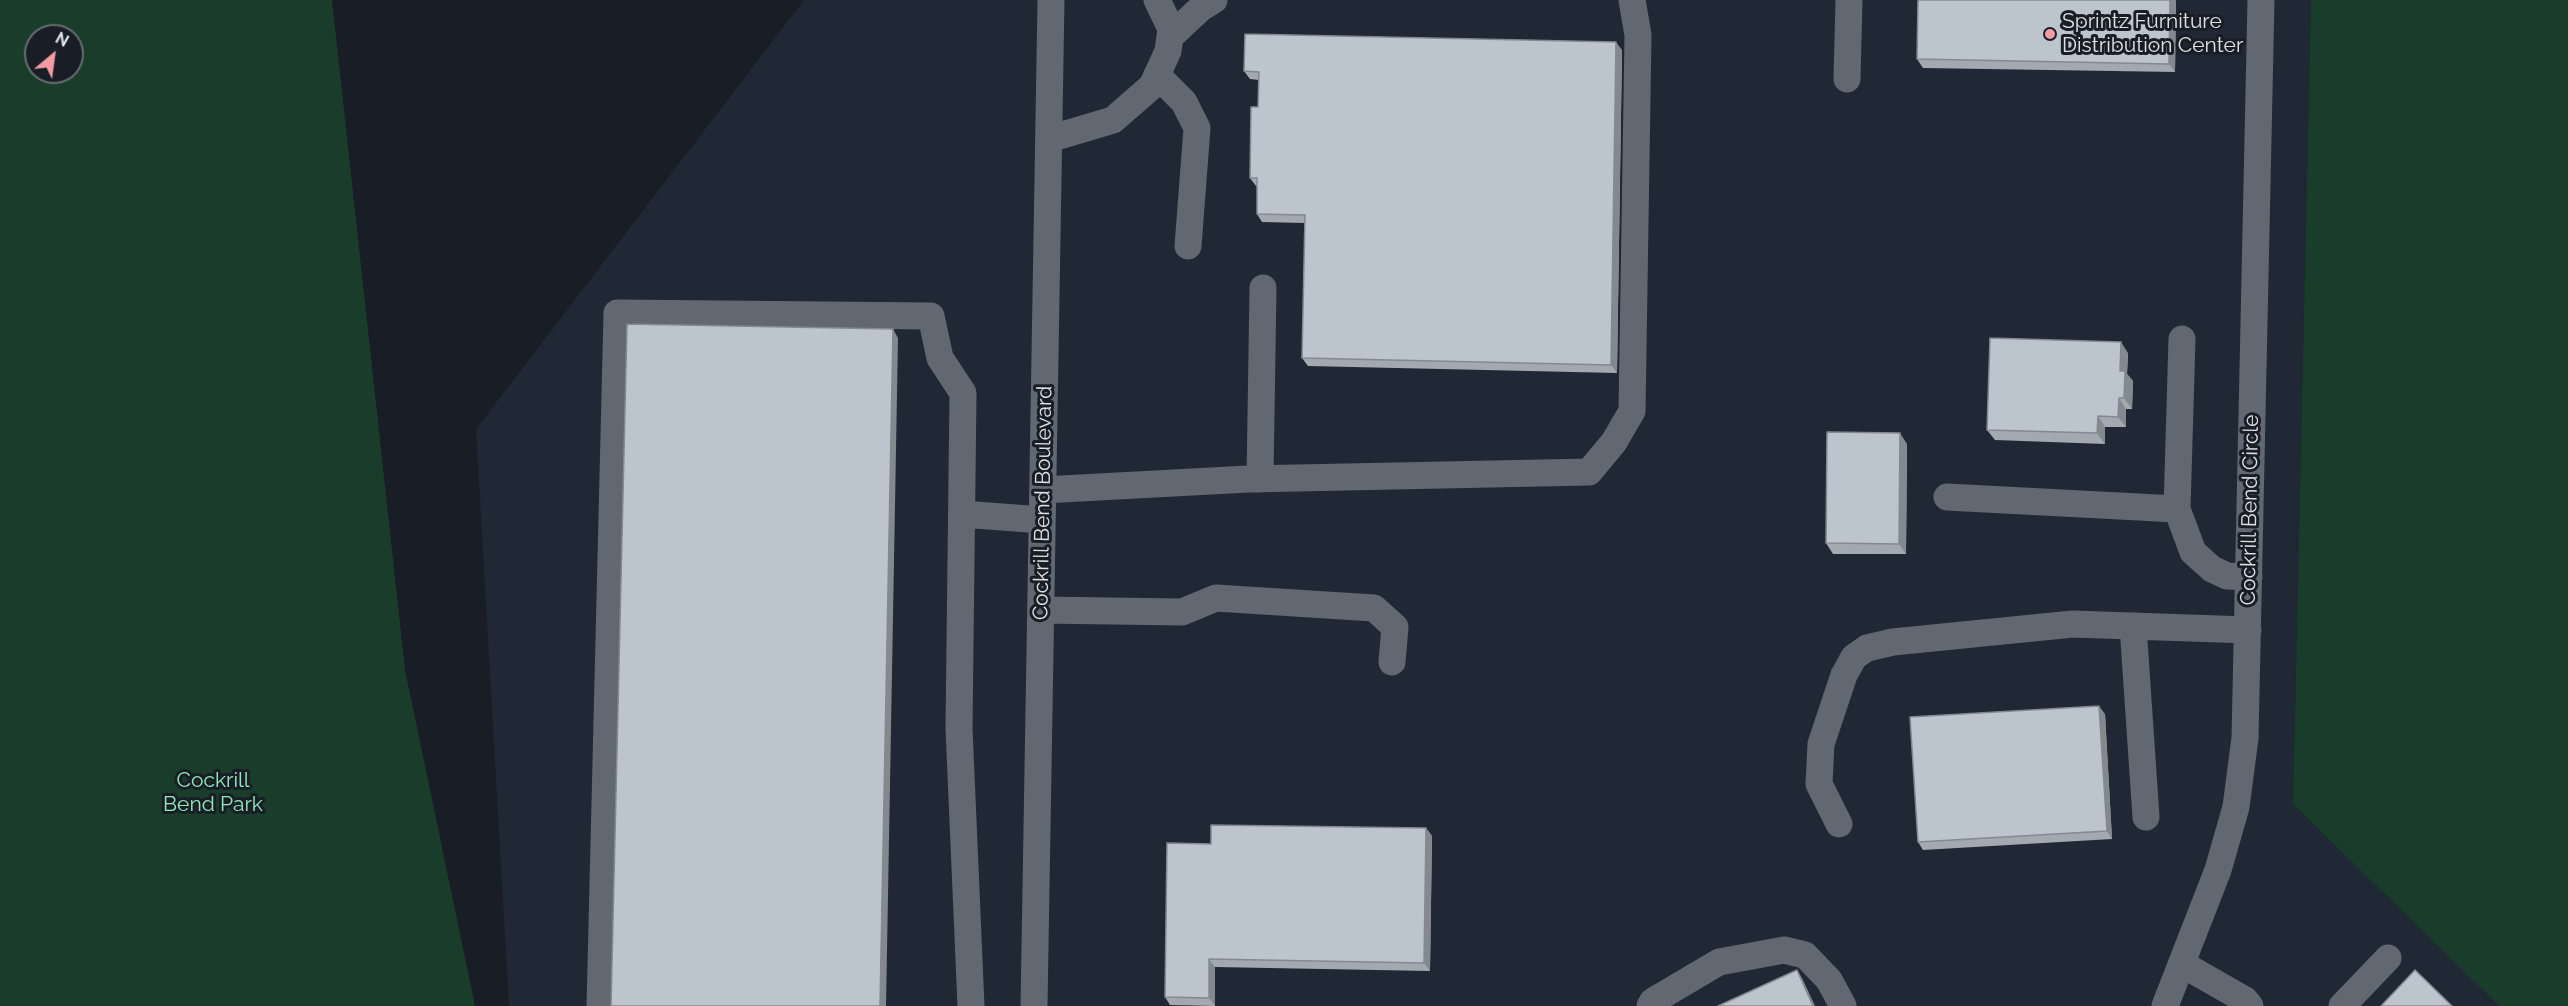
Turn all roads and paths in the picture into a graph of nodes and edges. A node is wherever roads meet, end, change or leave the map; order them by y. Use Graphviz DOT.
graph roads {
  1 [pos="1051,0"];
  2 [pos="1157,0"];
  3 [pos="1214,0"];
  4 [pos="1632,0"];
  5 [pos="1849,0"];
  6 [pos="2261,0"];
  7 [pos="1170,36"];
  8 [pos="1157,75"];
  9 [pos="1847,79"];
  10 [pos="1049,139"];
  11 [pos="1188,246"];
  12 [pos="1263,288"];
  13 [pos="2182,339"];
  14 [pos="1260,479"];
  15 [pos="1043,490"];
  16 [pos="1947,498"];
  17 [pos="2176,509"];
  18 [pos="962,514"];
  19 [pos="1042,520"];
  20 [pos="2249,577"];
  21 [pos="1041,610"];
  22 [pos="2133,626"];
  23 [pos="2248,630"];
  24 [pos="1392,662"];
  25 [pos="2146,817"];
  26 [pos="1839,824"];
  27 [pos="2388,958"];
  28 [pos="2182,964"];
  29 [pos="600,1006"];
  30 [pos="971,1006"];
  31 [pos="1034,1006"];
  32 [pos="1650,1006"];
  33 [pos="1843,1006"];
  34 [pos="2165,1006"];
  35 [pos="2250,1006"];
  36 [pos="2342,1006"];
  1 -- 10 [label="street, Cockrill Bend Boulevard"];
  2 -- 7 [label="street"];
  3 -- 7 [label="street"];
  4 -- 14 [label="street"];
  5 -- 9 [label="street"];
  6 -- 20 [label="street, Cockrill Bend Circle"];
  7 -- 8 [label="street"];
  8 -- 10 [label="street"];
  8 -- 11 [label="street"];
  10 -- 15 [label="street, Cockrill Bend Boulevard"];
  12 -- 14 [label="street"];
  13 -- 17 [label="street"];
  14 -- 15 [label="street"];
  15 -- 19 [label="street, Cockrill Bend Boulevard"];
  16 -- 17 [label="street"];
  17 -- 20 [label="street"];
  18 -- 19 [label="street"];
  18 -- 29 [label="street"];
  18 -- 30 [label="street"];
  19 -- 21 [label="street, Cockrill Bend Boulevard"];
  20 -- 23 [label="street, Cockrill Bend Circle"];
  21 -- 24 [label="street"];
  21 -- 31 [label="street, Cockrill Bend Boulevard"];
  22 -- 23 [label="street"];
  22 -- 25 [label="street"];
  22 -- 26 [label="street"];
  23 -- 28 [label="street, Cockrill Bend Circle"];
  27 -- 36 [label="street"];
  28 -- 34 [label="street, Cockrill Bend Circle"];
  28 -- 35 [label="street"];
  32 -- 33 [label="street"];
}
